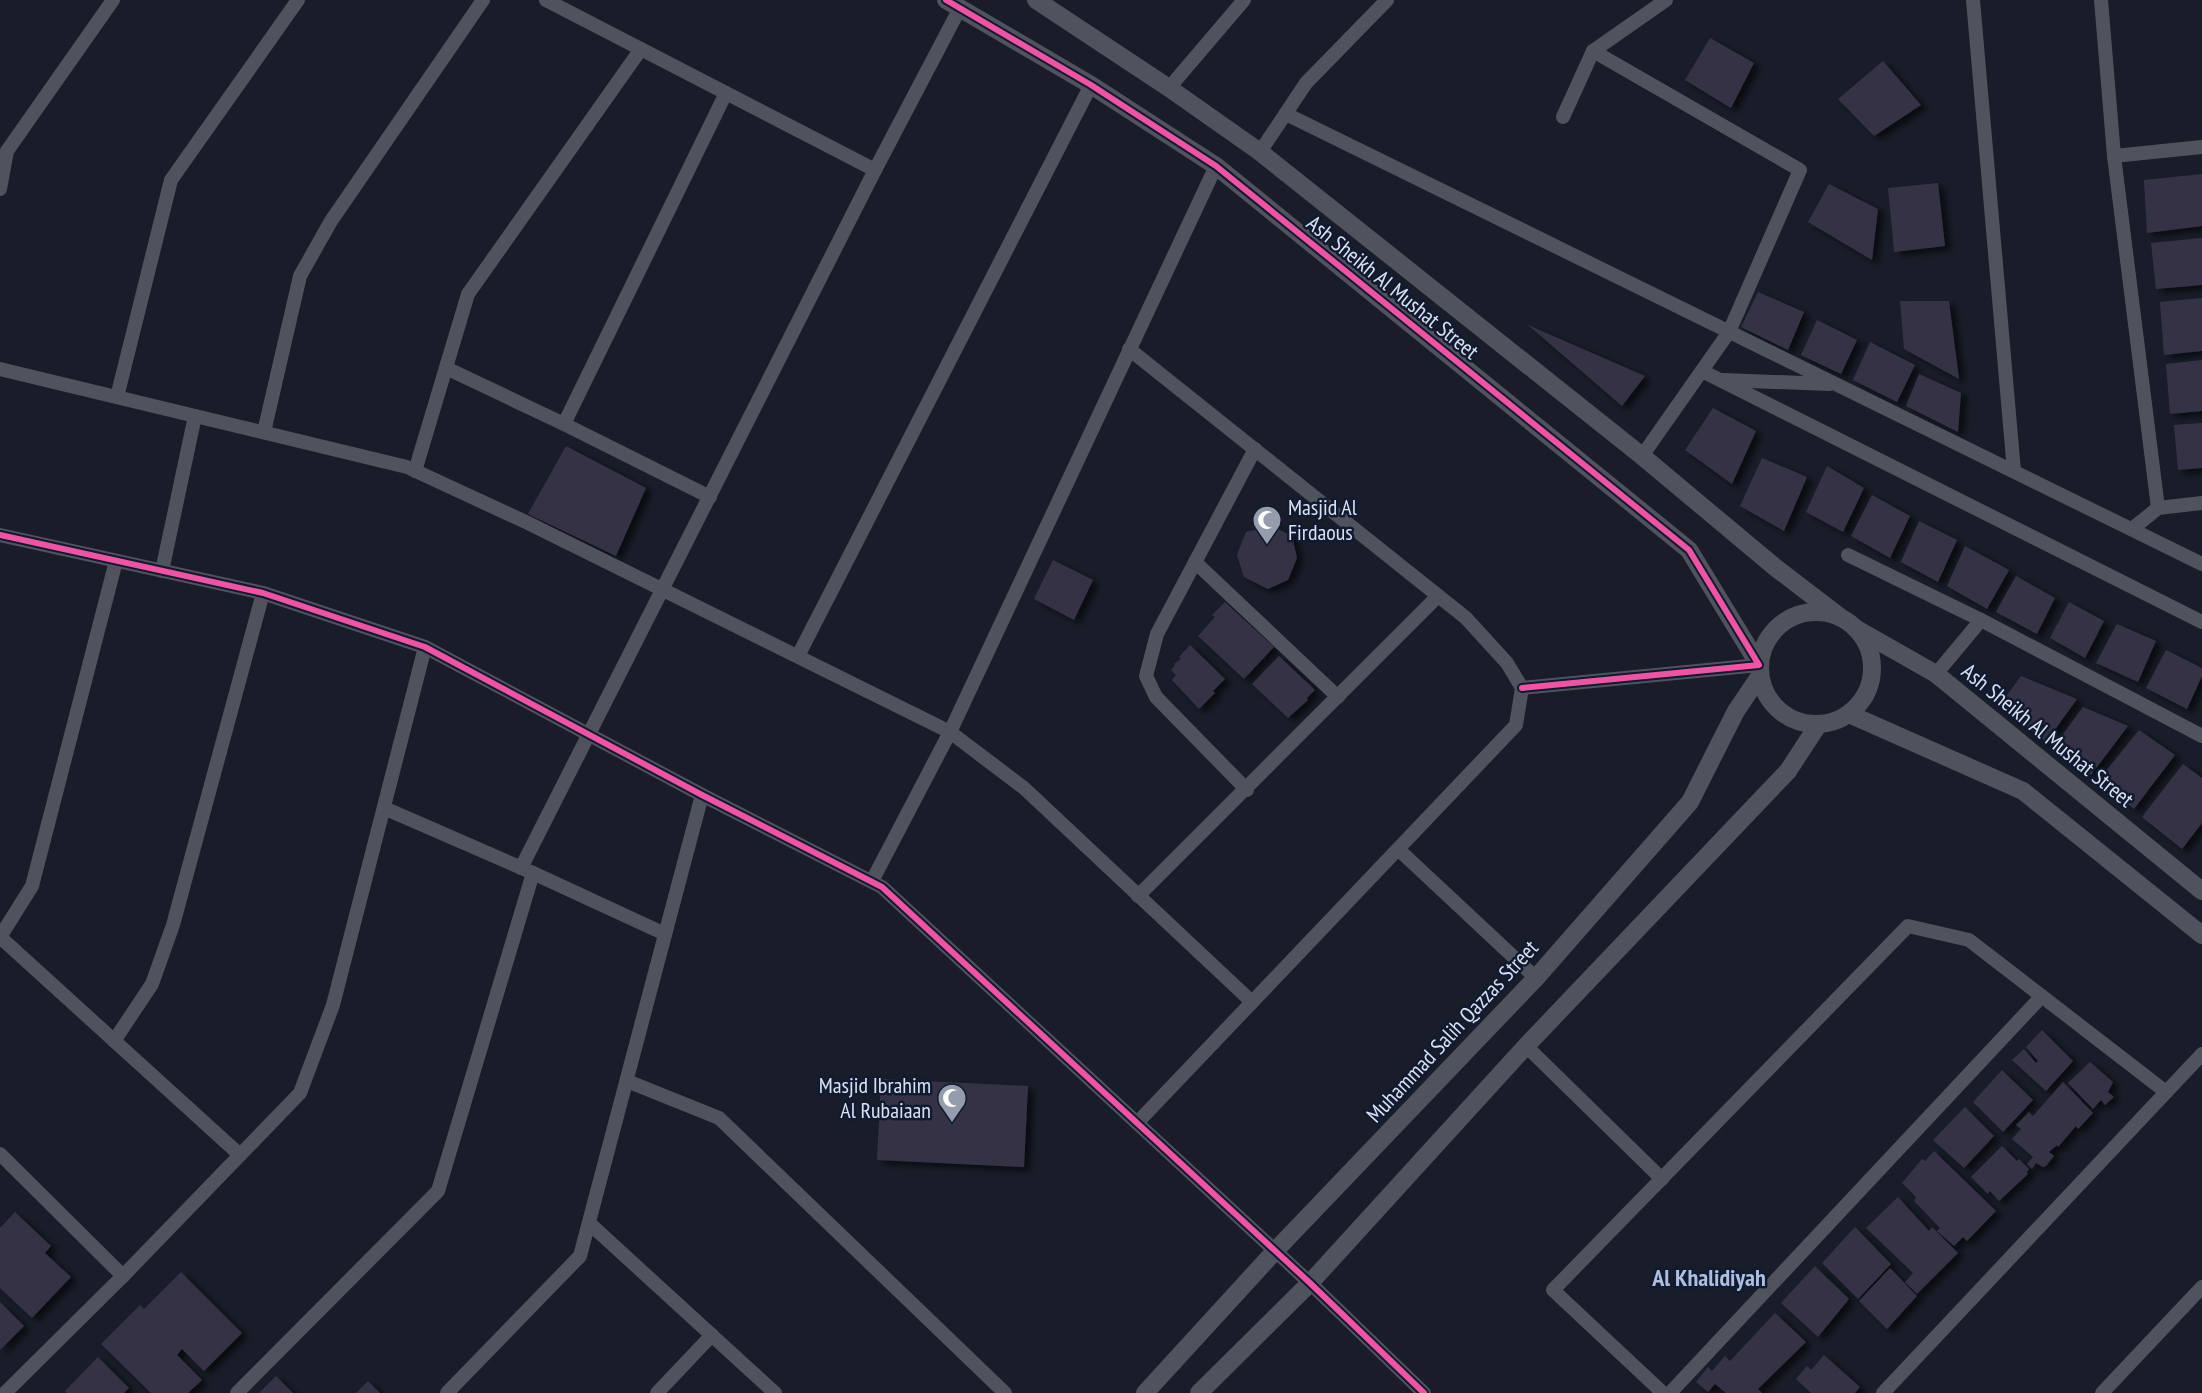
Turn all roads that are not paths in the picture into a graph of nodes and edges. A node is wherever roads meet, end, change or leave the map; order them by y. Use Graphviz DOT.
graph roads {
  1 [pos="113,0"];
  2 [pos="298,0"];
  3 [pos="483,0"];
  4 [pos="546,0"];
  5 [pos="1036,0"];
  6 [pos="1244,0"];
  7 [pos="1387,0"];
  8 [pos="1666,0"];
  9 [pos="1973,0"];
  10 [pos="2101,0"];
  11 [pos="953,4"];
  12 [pos="641,49"];
  13 [pos="1593,51"];
  14 [pos="1091,85"];
  15 [pos="1169,88"];
  16 [pos="726,93"];
  17 [pos="1286,114"];
  18 [pos="1563,117"];
  19 [pos="2202,147"];
  20 [pos="1260,152"];
  21 [pos="2114,156"];
  22 [pos="1216,166"];
  23 [pos="875,170"];
  24 [pos="0,189"];
  25 [pos="1729,332"];
  26 [pos="1129,349"];
  27 [pos="446,368"];
  28 [pos="0,369"];
  29 [pos="1702,371"];
  30 [pos="1718,380"];
  31 [pos="1834,384"];
  32 [pos="117,397"];
  33 [pos="195,416"];
  34 [pos="564,424"];
  35 [pos="264,432"];
  36 [pos="1255,450"];
  37 [pos="1642,456"];
  38 [pos="416,471"];
  39 [pos="2014,471"];
  40 [pos="710,497"];
  41 [pos="2202,503"];
  42 [pos="2158,508"];
  43 [pos="2132,529"];
  44 [pos="0,535"];
  45 [pos="1848,555"];
  46 [pos="116,561"];
  47 [pos="1195,562"];
  48 [pos="2202,564"];
  49 [pos="162,571"];
  50 [pos="663,590"];
  51 [pos="263,593"];
  52 [pos="1438,596"];
  53 [pos="1840,617"];
  54 [pos="1981,620"];
  55 [pos="2202,622"];
  56 [pos="1856,628"];
  57 [pos="425,646"];
  58 [pos="798,656"];
  59 [pos="1759,671"];
  60 [pos="1936,674"];
  61 [pos="1521,688"];
  62 [pos="1338,697"];
  63 [pos="1849,714"];
  64 [pos="1818,725"];
  65 [pos="950,732"];
  66 [pos="589,735"];
  67 [pos="2202,736"];
  68 [pos="1247,790"];
  69 [pos="702,795"];
  70 [pos="384,808"];
  71 [pos="1398,849"];
  72 [pos="527,870"];
  73 [pos="872,881"];
  74 [pos="2202,891"];
  75 [pos="1138,896"];
  76 [pos="665,934"];
  77 [pos="2202,935"];
  78 [pos="0,937"];
  79 [pos="1536,978"];
  80 [pos="2042,996"];
  81 [pos="1252,1002"];
  82 [pos="114,1041"];
  83 [pos="1526,1046"];
  84 [pos="2202,1054"];
  85 [pos="627,1081"];
  86 [pos="2166,1092"];
  87 [pos="1137,1123"];
  88 [pos="240,1155"];
  89 [pos="3,1161"];
  90 [pos="1662,1179"];
  91 [pos="589,1223"];
  92 [pos="1275,1251"];
  93 [pos="123,1276"];
  94 [pos="1310,1283"];
  95 [pos="2202,1287"];
  96 [pos="712,1335"];
  97 [pos="5,1393"];
  98 [pos="237,1393"];
  99 [pos="447,1393"];
  100 [pos="657,1393"];
  101 [pos="775,1393"];
  102 [pos="1005,1393"];
  103 [pos="1145,1393"];
  104 [pos="1200,1393"];
  105 [pos="1424,1393"];
  106 [pos="1663,1393"];
  107 [pos="1670,1393"];
  108 [pos="1883,1393"];
  109 [pos="2102,1393"];
  1 -- 24 [label="street"];
  2 -- 32 [label="street"];
  3 -- 35 [label="street"];
  4 -- 12 [label="street"];
  5 -- 15 [label="street, Ash Sheikh Al Mushat Street"];
  6 -- 15 [label="street"];
  7 -- 17 [label="street"];
  8 -- 13 [label="street"];
  9 -- 39 [label="street"];
  10 -- 21 [label="street"];
  11 -- 14 [label="street, Ash Sheikh Al Mushat Street"];
  11 -- 23 [label="street"];
  12 -- 16 [label="street"];
  12 -- 27 [label="street"];
  13 -- 18 [label="street"];
  13 -- 25 [label="street"];
  14 -- 22 [label="street, Ash Sheikh Al Mushat Street"];
  14 -- 58 [label="street"];
  15 -- 20 [label="street, Ash Sheikh Al Mushat Street"];
  16 -- 23 [label="street"];
  16 -- 34 [label="street"];
  17 -- 20 [label="street"];
  17 -- 25 [label="street"];
  19 -- 21 [label="street"];
  20 -- 37 [label="street, Ash Sheikh Al Mushat Street"];
  21 -- 42 [label="street"];
  22 -- 26 [label="street"];
  22 -- 59 [label="street, Ash Sheikh Al Mushat Street"];
  23 -- 40 [label="street"];
  25 -- 29 [label="street"];
  25 -- 31 [label="street"];
  26 -- 36 [label="street"];
  26 -- 65 [label="street"];
  27 -- 34 [label="street"];
  27 -- 38 [label="street"];
  28 -- 32 [label="street"];
  29 -- 30 [label="street"];
  29 -- 37 [label="street"];
  30 -- 31 [label="street"];
  30 -- 55 [label="street"];
  31 -- 39 [label="street"];
  32 -- 33 [label="street"];
  33 -- 35 [label="street"];
  33 -- 49 [label="street"];
  34 -- 40 [label="street"];
  35 -- 38 [label="street"];
  36 -- 47 [label="street"];
  36 -- 52 [label="street"];
  37 -- 53 [label="street, Ash Sheikh Al Mushat Street"];
  38 -- 50 [label="street"];
  39 -- 43 [label="street"];
  40 -- 50 [label="street"];
  41 -- 42 [label="street"];
  42 -- 43 [label="street"];
  43 -- 48 [label="street"];
  44 -- 46 [label="street"];
  45 -- 54 [label="street"];
  46 -- 49 [label="street"];
  46 -- 78 [label="street"];
  47 -- 62 [label="street"];
  47 -- 68 [label="street"];
  49 -- 51 [label="street"];
  50 -- 58 [label="street"];
  50 -- 66 [label="street"];
  51 -- 57 [label="street"];
  51 -- 82 [label="street"];
  52 -- 61 [label="street"];
  52 -- 62 [label="street"];
  53 -- 56 [label="street"];
  53 -- 59 [label="street"];
  54 -- 60 [label="street"];
  54 -- 67 [label="street"];
  56 -- 60 [label="street, Ash Sheikh Al Mushat Street"];
  56 -- 63 [label="street"];
  57 -- 66 [label="street"];
  57 -- 70 [label="street"];
  58 -- 65 [label="street"];
  59 -- 61 [label="street"];
  59 -- 64 [label="street"];
  59 -- 79 [label="street, Muhammad Salih Qazzas Street"];
  60 -- 74 [label="street, Ash Sheikh Al Mushat Street"];
  61 -- 71 [label="street"];
  62 -- 68 [label="street"];
  63 -- 64 [label="street"];
  63 -- 77 [label="street"];
  64 -- 83 [label="street"];
  65 -- 73 [label="street"];
  65 -- 75 [label="street"];
  66 -- 69 [label="street"];
  66 -- 72 [label="street"];
  68 -- 75 [label="street"];
  69 -- 73 [label="street"];
  69 -- 76 [label="street"];
  70 -- 72 [label="street"];
  70 -- 88 [label="street"];
  71 -- 79 [label="street"];
  71 -- 81 [label="street"];
  72 -- 76 [label="street"];
  72 -- 98 [label="street"];
  73 -- 87 [label="street"];
  75 -- 81 [label="street"];
  76 -- 85 [label="street"];
  78 -- 82 [label="street"];
  79 -- 92 [label="street, Muhammad Salih Qazzas Street"];
  80 -- 86 [label="street"];
  80 -- 90 [label="street"];
  80 -- 107 [label="street"];
  81 -- 87 [label="street"];
  82 -- 88 [label="street"];
  83 -- 90 [label="street"];
  83 -- 94 [label="street"];
  84 -- 86 [label="street"];
  85 -- 91 [label="street"];
  85 -- 102 [label="street"];
  86 -- 108 [label="street"];
  87 -- 92 [label="street"];
  88 -- 93 [label="street"];
  89 -- 93 [label="street"];
  90 -- 106 [label="street"];
  91 -- 96 [label="street"];
  91 -- 99 [label="street"];
  92 -- 94 [label="street"];
  92 -- 103 [label="street, Muhammad Salih Qazzas Street"];
  93 -- 97 [label="street"];
  94 -- 104 [label="street"];
  94 -- 105 [label="street"];
  95 -- 109 [label="street"];
  96 -- 100 [label="street"];
  96 -- 101 [label="street"];
}
